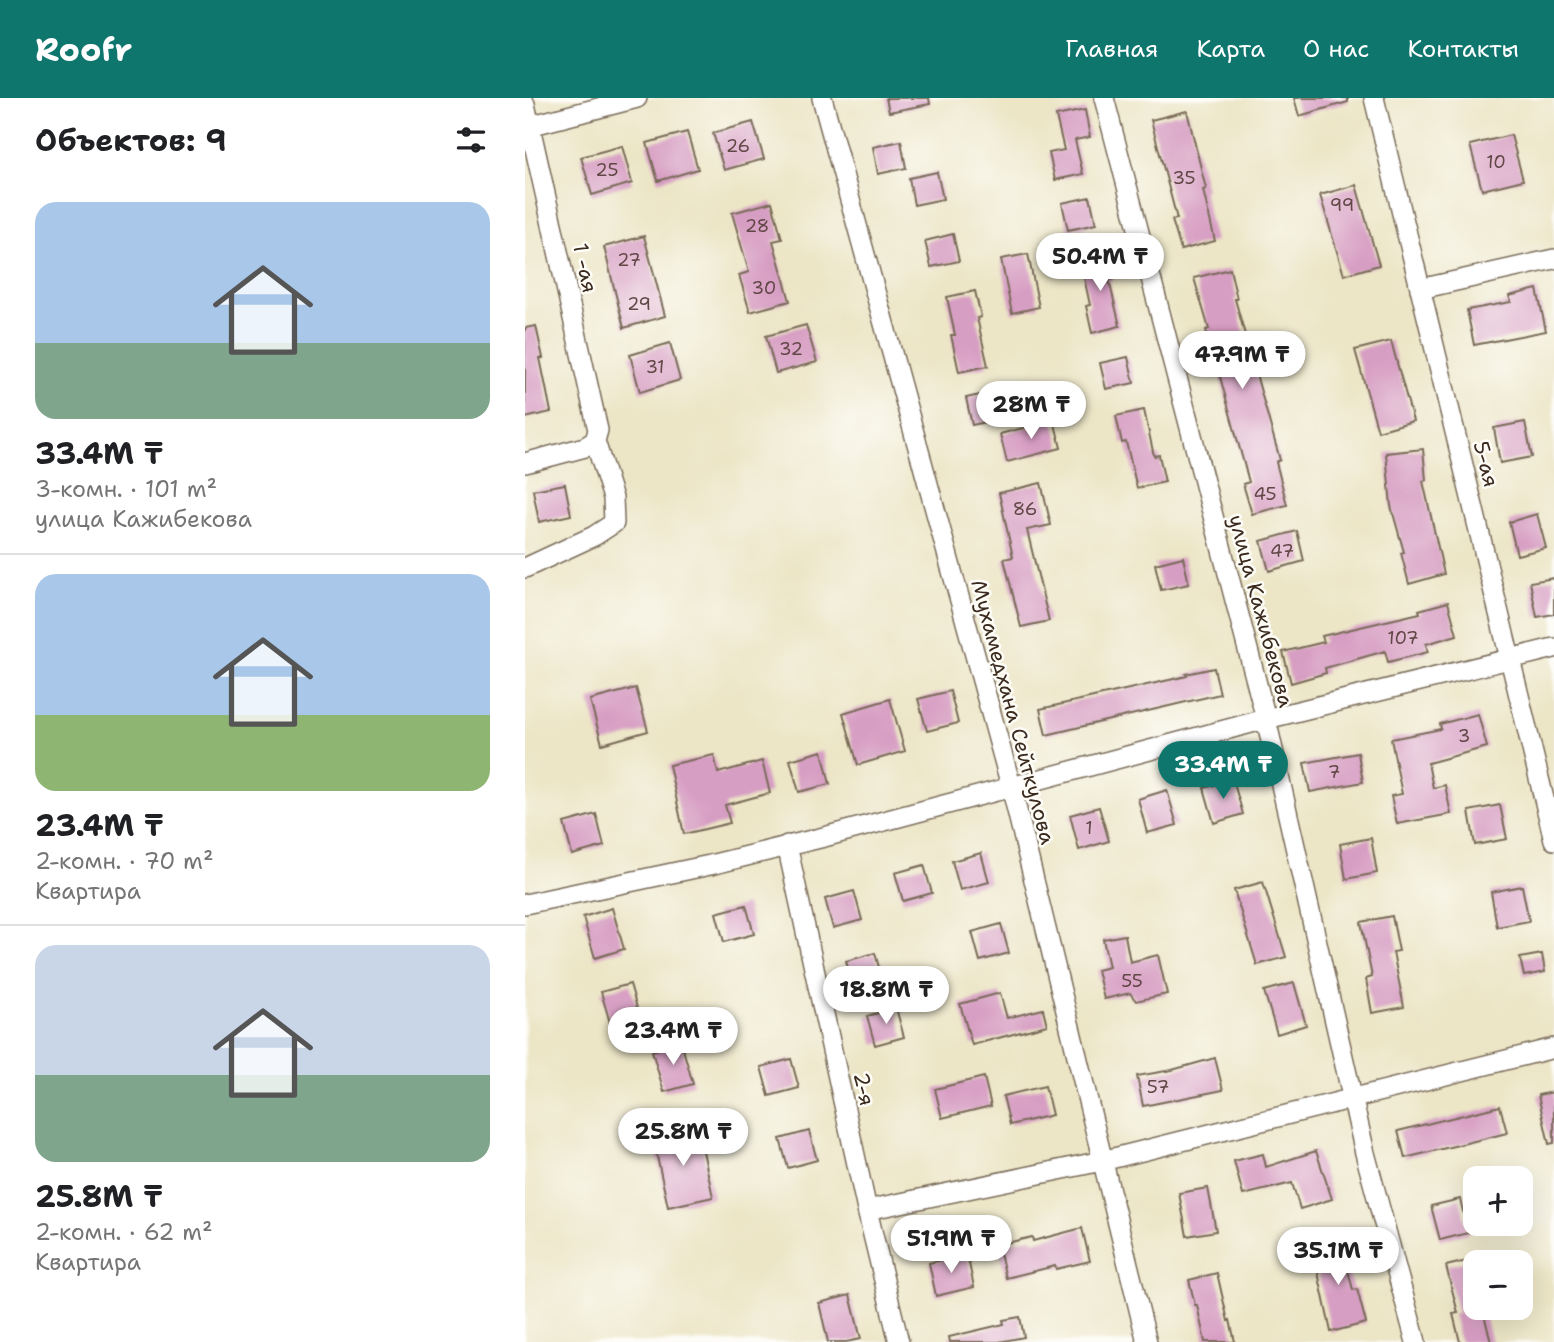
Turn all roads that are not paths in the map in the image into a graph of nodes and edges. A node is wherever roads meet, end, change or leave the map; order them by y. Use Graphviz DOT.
graph roads {
  1 [pos="637,98"];
  2 [pos="822,98"];
  3 [pos="1104,98"];
  4 [pos="1374,98"];
  5 [pos="525,104"];
  6 [pos="528,126"];
  7 [pos="1554,259"];
  8 [pos="1420,289"];
  9 [pos="596,442"];
  10 [pos="525,463"];
  11 [pos="525,568"];
  12 [pos="1554,648"];
  13 [pos="1509,658"];
  14 [pos="1266,719"];
  15 [pos="1011,786"];
  16 [pos="1554,840"];
  17 [pos="787,845"];
  18 [pos="525,904"];
  19 [pos="1554,1048"];
  20 [pos="1353,1098"];
  21 [pos="1102,1161"];
  22 [pos="866,1210"];
  23 [pos="899,1342"];
  24 [pos="1147,1342"];
  25 [pos="1416,1342"];
  1 -- 6 [label="street"];
  2 -- 15 [label="street, Мухамедхана Сейткулова"];
  3 -- 14 [label="street, улица Кажибекова"];
  4 -- 8 [label="street, 5-ая"];
  5 -- 6 [label="street, 1 -ая"];
  6 -- 9 [label="street, 1 -ая"];
  7 -- 8 [label="street"];
  8 -- 13 [label="street, 5-ая"];
  9 -- 10 [label="street"];
  9 -- 11 [label="street, 1 -ая"];
  12 -- 13 [label="street"];
  13 -- 14 [label="street"];
  13 -- 16 [label="street, 5-ая"];
  14 -- 15 [label="street"];
  14 -- 20 [label="street, улица Кажибекова"];
  15 -- 17 [label="street"];
  15 -- 21 [label="street, Мухамедхана Сейткулова"];
  17 -- 18 [label="street"];
  17 -- 22 [label="street, 2-я"];
  19 -- 20 [label="street"];
  20 -- 21 [label="street"];
  20 -- 25 [label="street, улица Кажибекова"];
  21 -- 22 [label="street"];
  21 -- 24 [label="street, Мухамедхана Сейткулова"];
  22 -- 23 [label="street, 2-я"];
}
